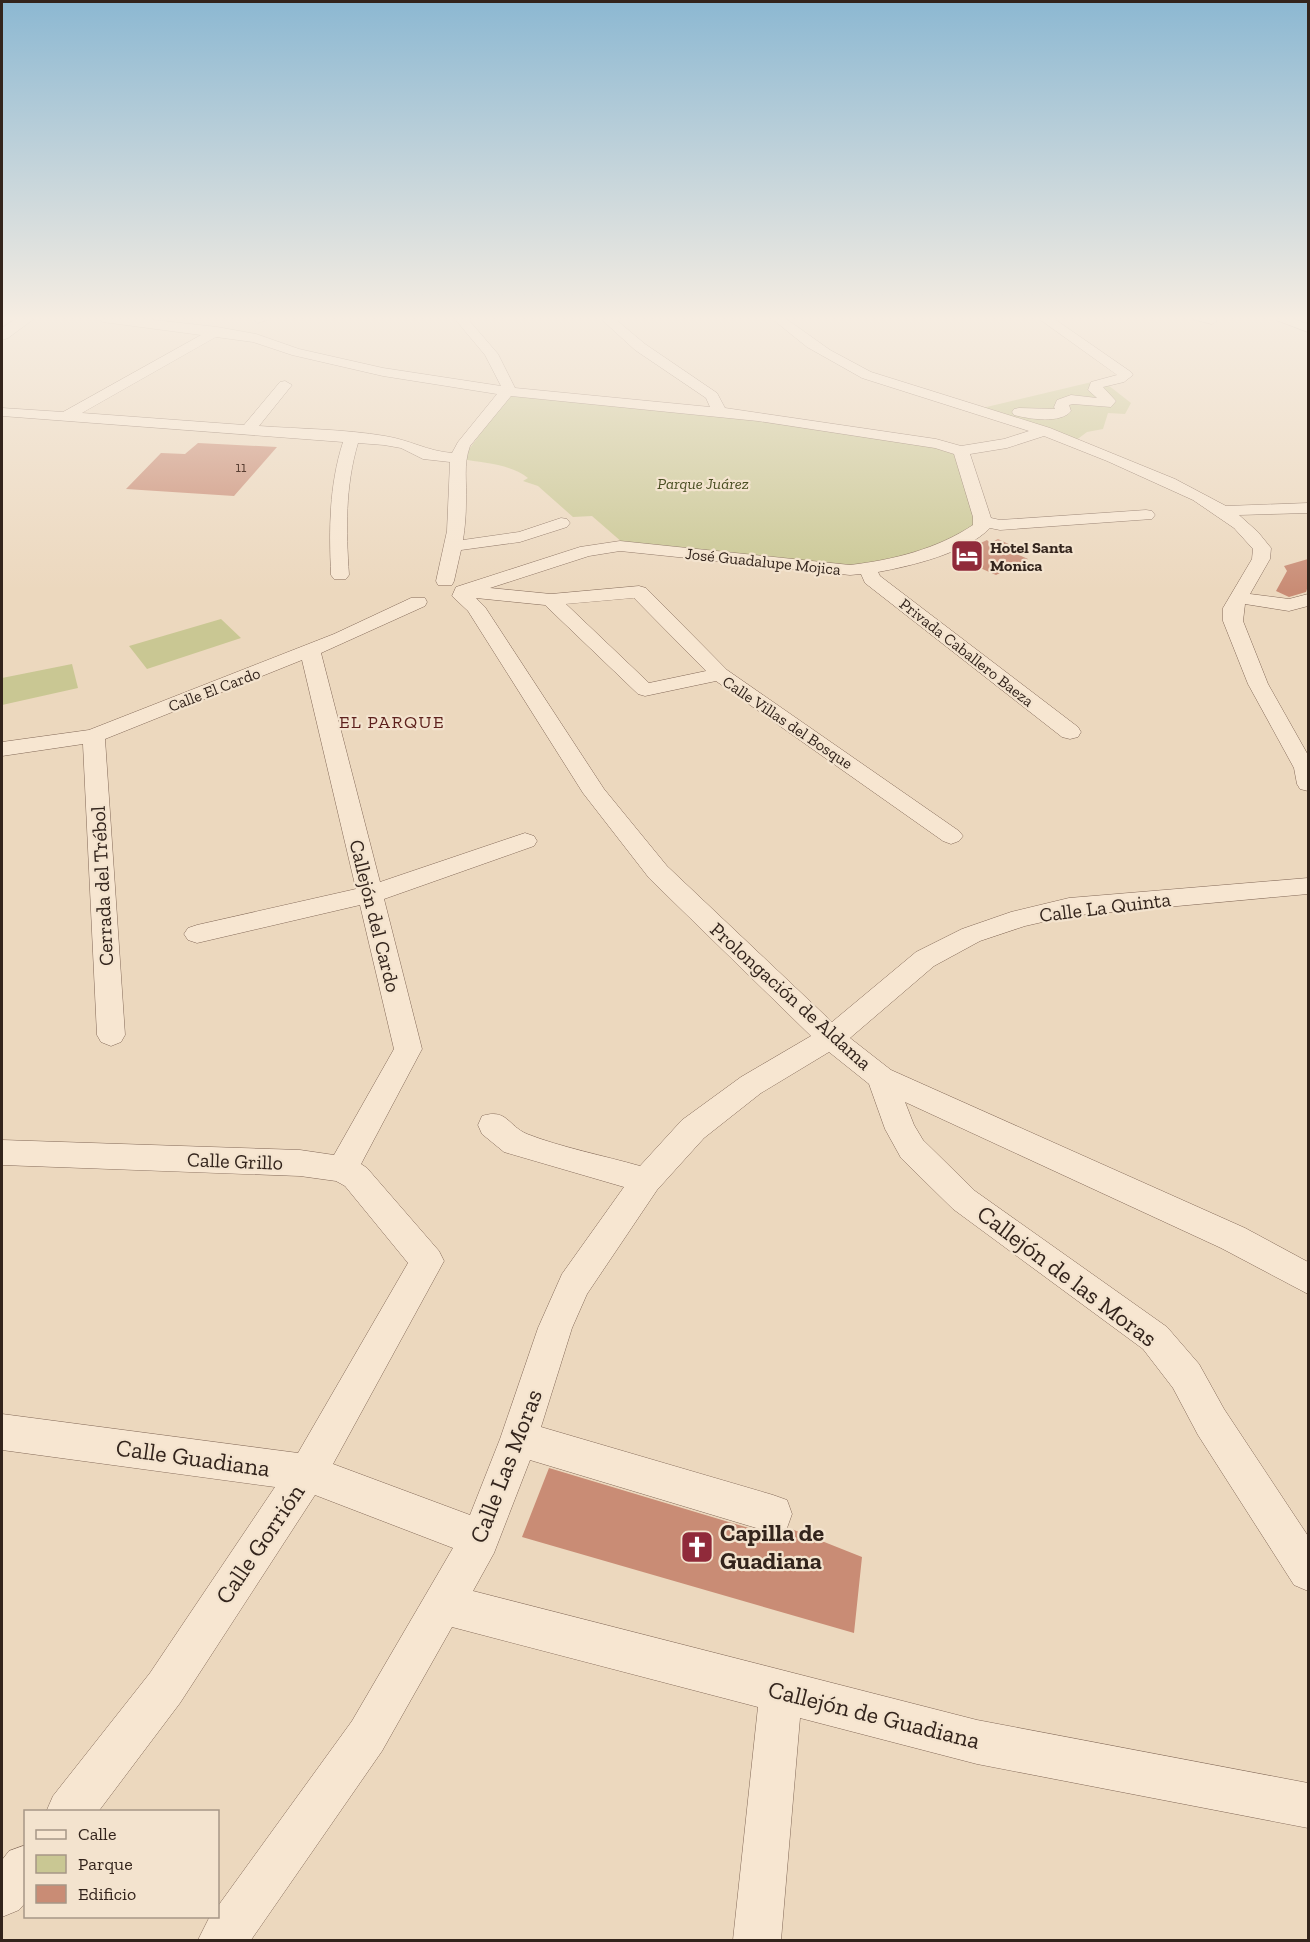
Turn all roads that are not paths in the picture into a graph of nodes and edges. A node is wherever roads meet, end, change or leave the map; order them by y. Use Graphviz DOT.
graph roads {
  1 [pos="80,409"];
  2 [pos="265,409"];
  3 [pos="493,409"];
  4 [pos="686,409"];
  5 [pos="718,409"];
  6 [pos="975,409"];
  7 [pos="1062,409"];
  8 [pos="2,412"];
  9 [pos="720,412"];
  10 [pos="986,412"];
  11 [pos="65,417"];
  12 [pos="247,431"];
  13 [pos="1045,431"];
  14 [pos="352,438"];
  15 [pos="400,444"];
  16 [pos="961,451"];
  17 [pos="429,456"];
  18 [pos="458,458"];
  19 [pos="1308,508"];
  20 [pos="1222,511"];
  21 [pos="1146,515"];
  22 [pos="982,522"];
  23 [pos="561,523"];
  24 [pos="452,546"];
  25 [pos="868,569"];
  26 [pos="339,575"];
  27 [pos="442,593"];
  28 [pos="1239,598"];
  29 [pos="551,600"];
  30 [pos="1308,600"];
  31 [pos="310,650"];
  32 [pos="720,674"];
  33 [pos="1070,732"];
  34 [pos="94,736"];
  35 [pos="2,749"];
  36 [pos="1308,784"];
  37 [pos="951,836"];
  38 [pos="525,841"];
  39 [pos="1308,886"];
  40 [pos="369,895"];
  41 [pos="197,934"];
  42 [pos="111,1035"];
  43 [pos="831,1038"];
  44 [pos="881,1078"];
  45 [pos="493,1125"];
  46 [pos="2,1153"];
  47 [pos="342,1169"];
  48 [pos="646,1181"];
  49 [pos="1308,1279"];
  50 [pos="2,1432"];
  51 [pos="519,1439"];
  52 [pos="307,1473"];
  53 [pos="773,1514"];
  54 [pos="480,1539"];
  55 [pos="1308,1571"];
  56 [pos="443,1604"];
  57 [pos="782,1691"];
  58 [pos="1308,1806"];
  59 [pos="71,1810"];
  60 [pos="24,1870"];
  61 [pos="2,1893"];
  62 [pos="222,1941"];
  63 [pos="757,1941"];
  1 -- 11 [label="street"];
  2 -- 12 [label="street"];
  3 -- 18 [label="street"];
  4 -- 9 [label="street"];
  5 -- 9 [label="street"];
  6 -- 10 [label="street"];
  7 -- 10 [label="street"];
  8 -- 11 [label="street"];
  9 -- 16 [label="street"];
  10 -- 13 [label="street"];
  11 -- 12 [label="street"];
  12 -- 14 [label="street"];
  13 -- 16 [label="street"];
  13 -- 20 [label="street"];
  14 -- 15 [label="street"];
  14 -- 26 [label="street"];
  15 -- 17 [label="street"];
  15 -- 17 [label="street"];
  16 -- 22 [label="street"];
  17 -- 18 [label="street"];
  18 -- 24 [label="street"];
  19 -- 20 [label="street"];
  20 -- 28 [label="street"];
  21 -- 22 [label="street"];
  22 -- 25 [label="street, José Guadalupe Mojica"];
  23 -- 24 [label="street"];
  24 -- 27 [label="street"];
  25 -- 27 [label="street, José Guadalupe Mojica"];
  25 -- 33 [label="street, Privada Caballero Baeza"];
  27 -- 29 [label="street"];
  27 -- 31 [label="street, Calle El Cardo"];
  27 -- 43 [label="street, Prolongación de Aldama"];
  28 -- 30 [label="street"];
  28 -- 36 [label="street"];
  29 -- 32 [label="street"];
  29 -- 32 [label="street, Calle Villas del Bosque"];
  31 -- 34 [label="street, Calle El Cardo"];
  31 -- 40 [label="street, Callejón del Cardo"];
  32 -- 37 [label="street, Calle Villas del Bosque"];
  34 -- 35 [label="street, Calle El Cardo"];
  34 -- 42 [label="street, Cerrada del Trébol"];
  38 -- 40 [label="street"];
  39 -- 43 [label="street, Calle La Quinta"];
  40 -- 41 [label="street"];
  40 -- 47 [label="street, Callejón del Cardo"];
  43 -- 44 [label="street, Prolongación de Aldama"];
  43 -- 48 [label="street, Calle Las Moras"];
  44 -- 49 [label="street, Prolongación de Aldama"];
  44 -- 55 [label="street, Callejón de las Moras"];
  45 -- 48 [label="street"];
  46 -- 47 [label="street, Calle Grillo"];
  47 -- 52 [label="street, Calle Gorrión"];
  48 -- 51 [label="street, Calle Las Moras"];
  50 -- 52 [label="street, Calle Guadiana"];
  51 -- 53 [label="street"];
  51 -- 54 [label="street, Calle Las Moras"];
  52 -- 54 [label="street, Calle Guadiana"];
  52 -- 59 [label="street, Calle Gorrión"];
  54 -- 56 [label="street, Calle Las Moras"];
  56 -- 57 [label="street, Callejón de Guadiana"];
  56 -- 62 [label="street, Calle Las Moras"];
  57 -- 58 [label="street, Callejón de Guadiana"];
  57 -- 63 [label="street"];
  60 -- 61 [label="street"];
}
